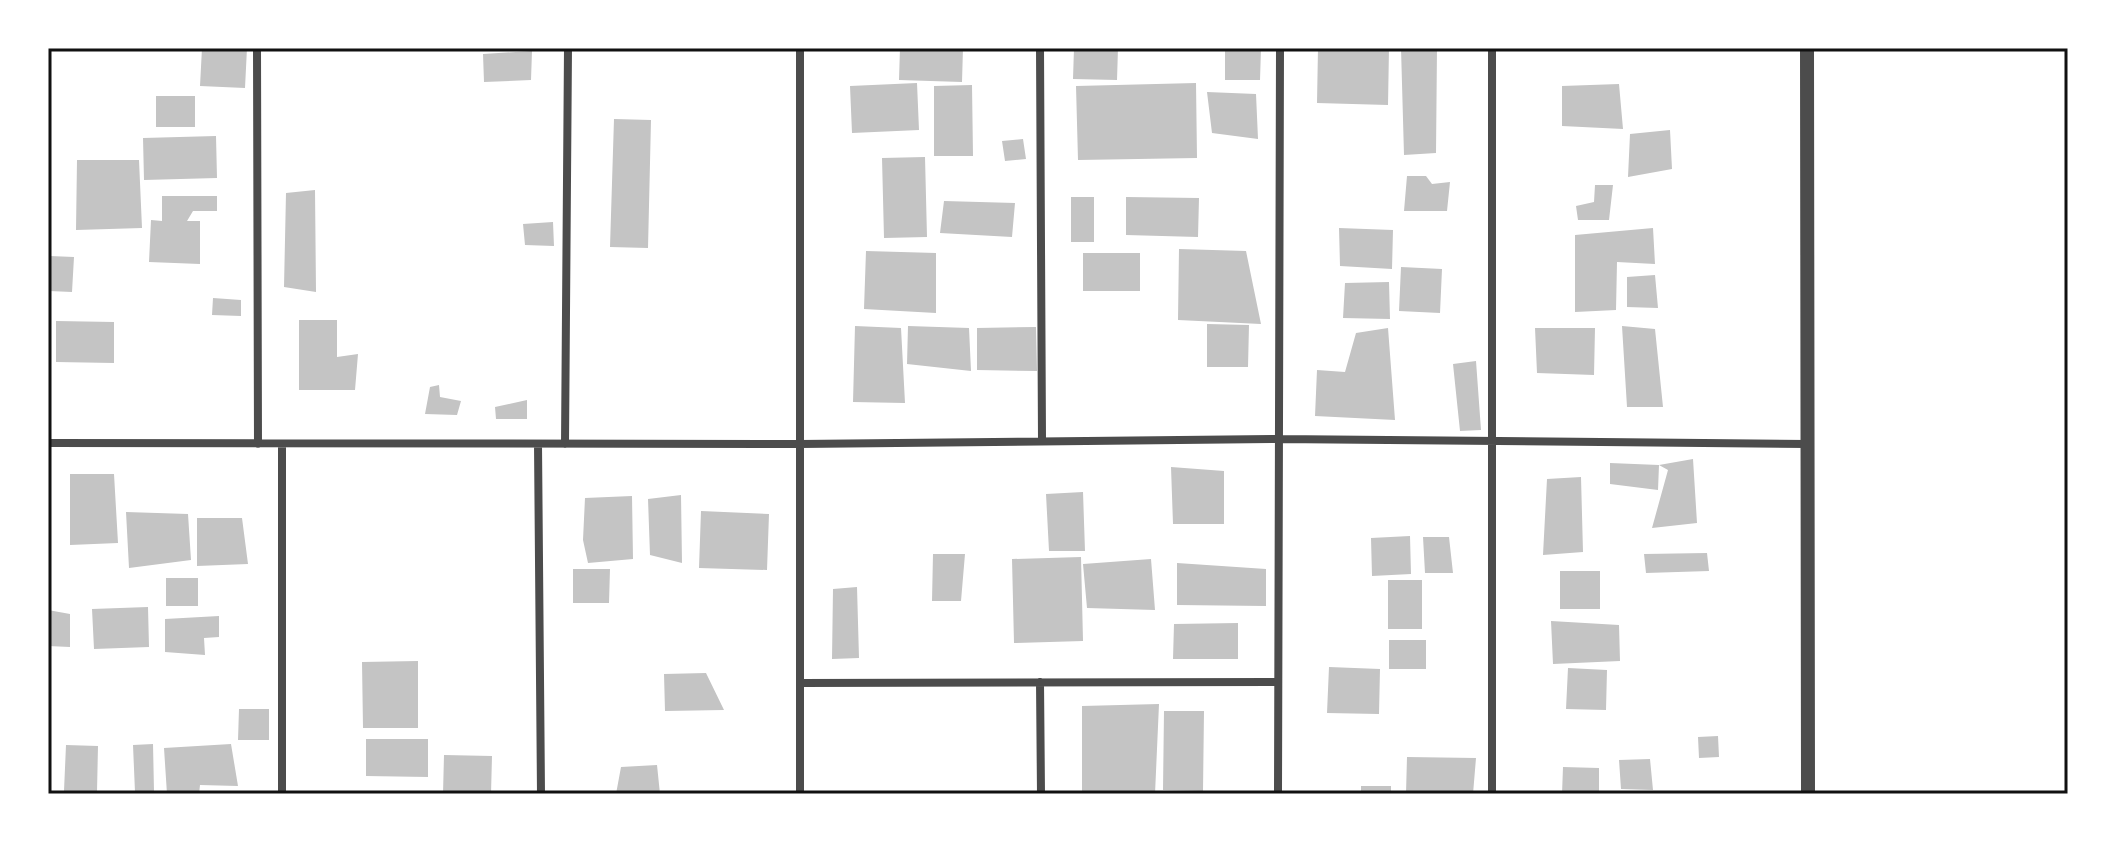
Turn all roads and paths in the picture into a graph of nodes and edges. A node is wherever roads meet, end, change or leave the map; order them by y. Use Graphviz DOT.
graph roads {
  1 [pos="257,48"];
  2 [pos="568,48"];
  3 [pos="800,48"];
  4 [pos="1040,48"];
  5 [pos="1280,48"];
  6 [pos="1492,48"];
  7 [pos="1807,48"];
  8 [pos="1278,439"];
  9 [pos="1042,441"];
  10 [pos="48,443"];
  11 [pos="1492,443"];
  12 [pos="258,444"];
  13 [pos="282,444"];
  14 [pos="538,444"];
  15 [pos="565,444"];
  16 [pos="800,444"];
  17 [pos="1807,444"];
  18 [pos="1040,682"];
  19 [pos="1278,682"];
  20 [pos="800,683"];
  21 [pos="282,794"];
  22 [pos="541,794"];
  23 [pos="800,794"];
  24 [pos="1041,794"];
  25 [pos="1278,794"];
  26 [pos="1492,794"];
  27 [pos="1808,794"];
  1 -- 12 [label="street"];
  2 -- 15 [label="street"];
  3 -- 16 [label="street"];
  4 -- 9 [label="street"];
  5 -- 8 [label="street"];
  6 -- 11 [label="street"];
  7 -- 17 [label="street"];
  8 -- 9 [label="street"];
  8 -- 11 [label="street"];
  8 -- 19 [label="street"];
  9 -- 16 [label="street"];
  10 -- 12 [label="street"];
  11 -- 17 [label="street"];
  11 -- 26 [label="street"];
  12 -- 13 [label="street"];
  13 -- 14 [label="street"];
  13 -- 21 [label="street"];
  14 -- 15 [label="street"];
  14 -- 22 [label="street"];
  15 -- 16 [label="street"];
  16 -- 20 [label="street"];
  17 -- 27 [label="street"];
  18 -- 19 [label="street"];
  18 -- 20 [label="street"];
  18 -- 24 [label="street"];
  19 -- 25 [label="street"];
  20 -- 23 [label="street"];
}
